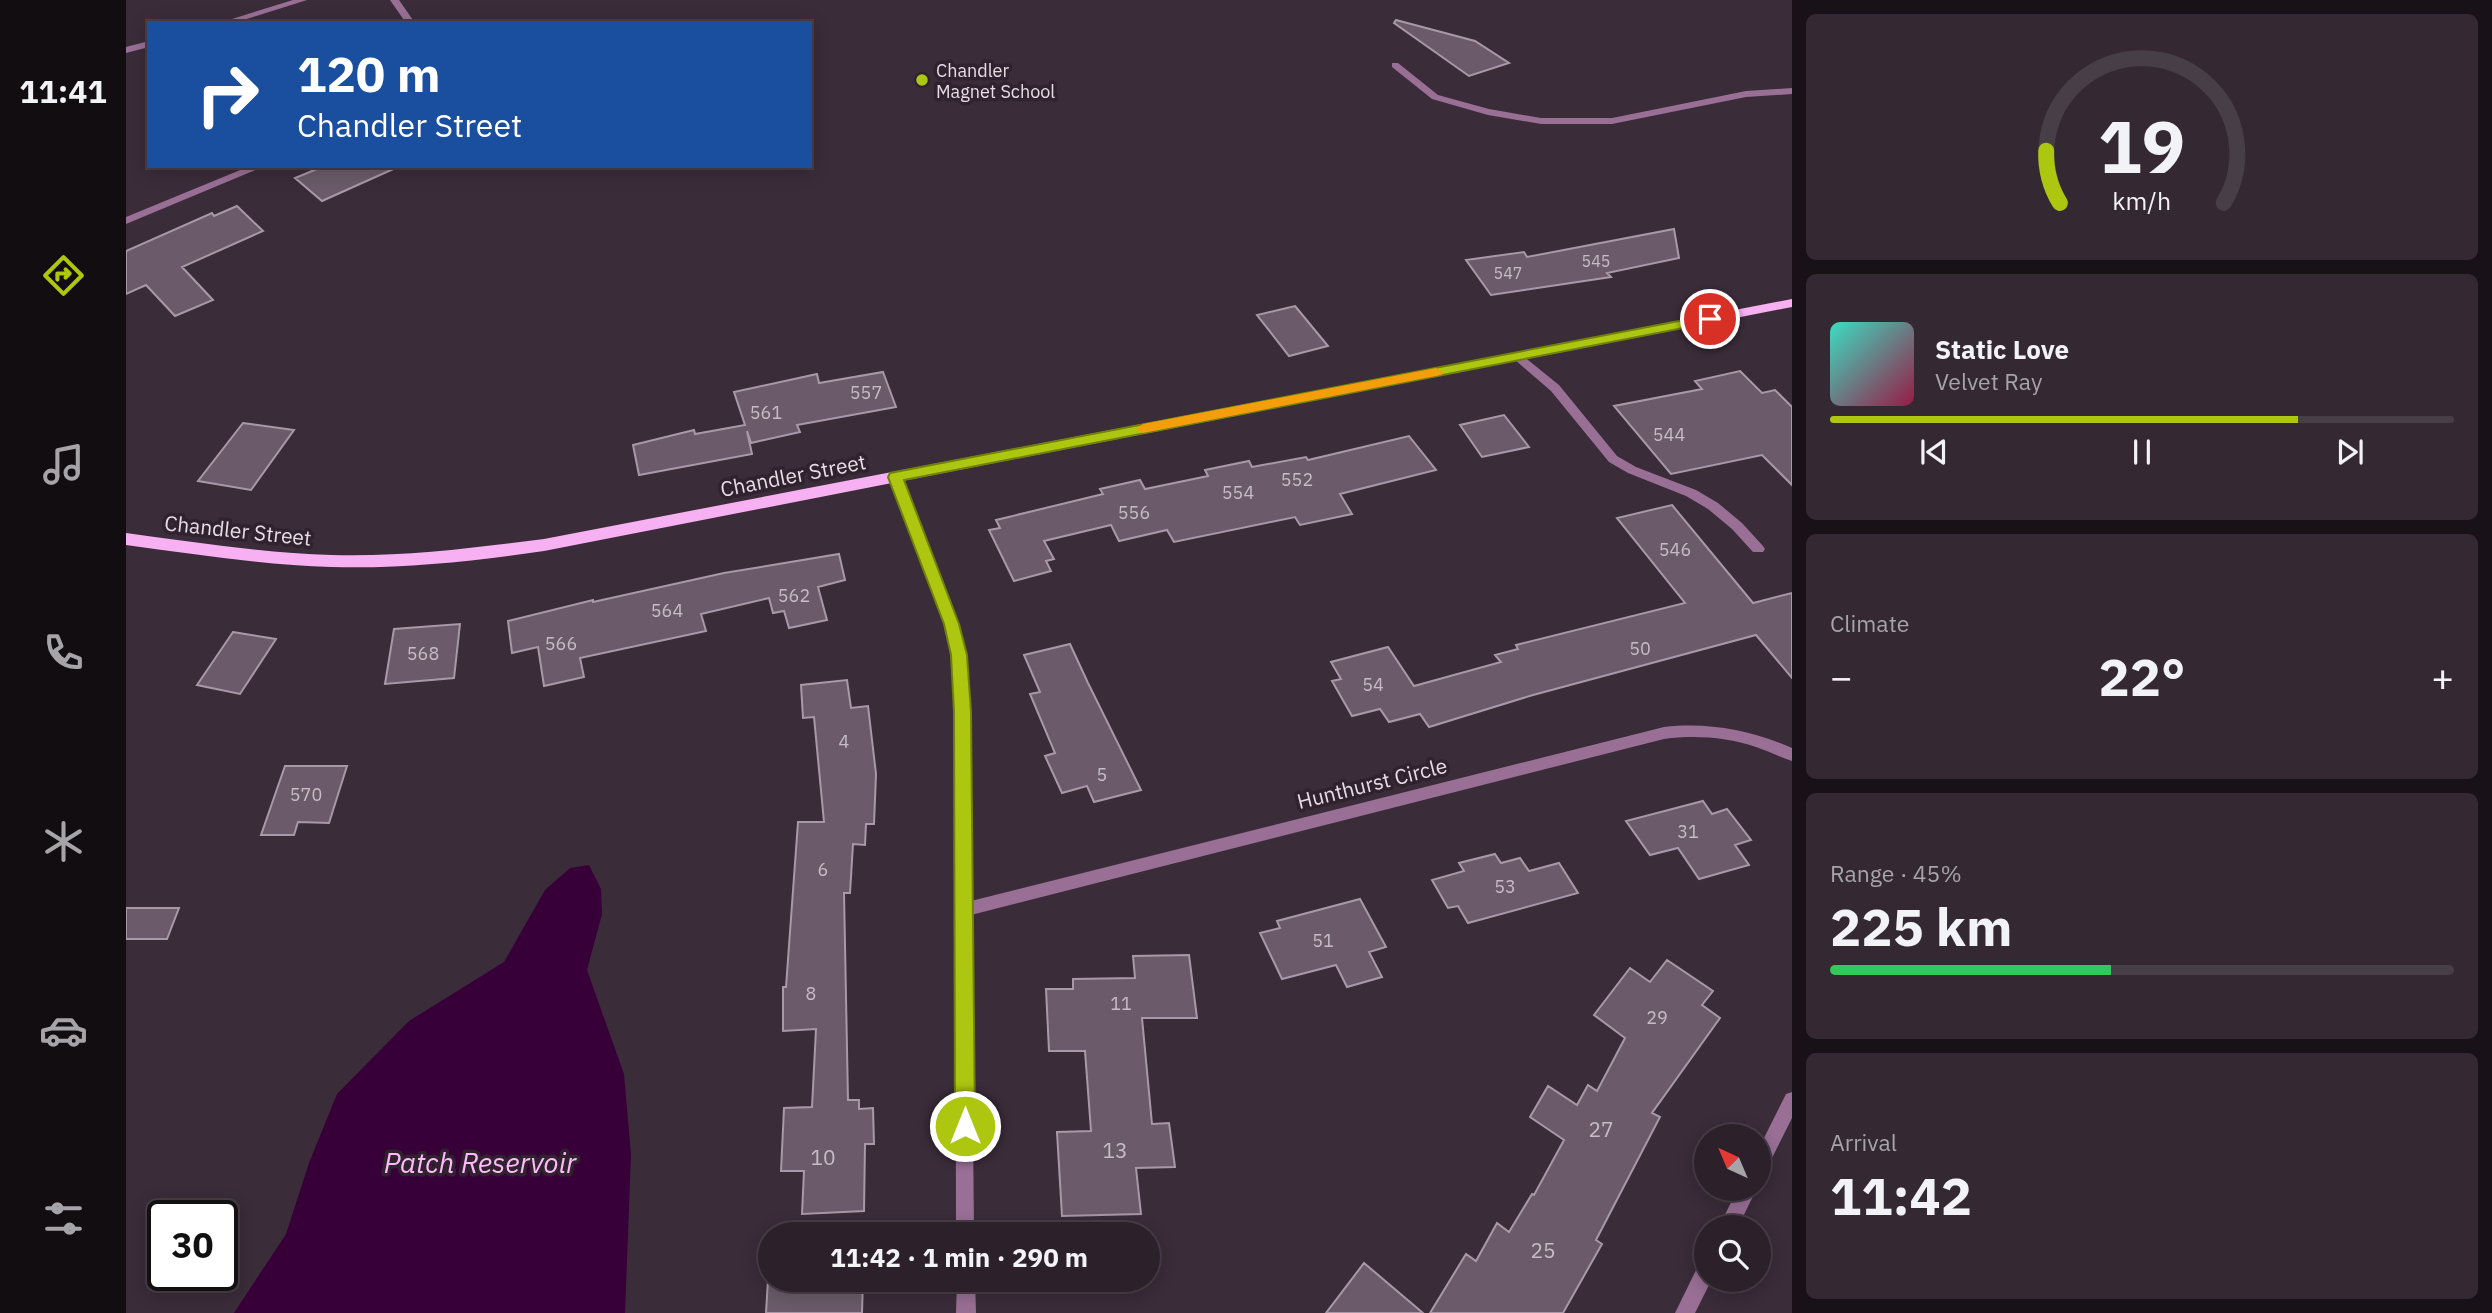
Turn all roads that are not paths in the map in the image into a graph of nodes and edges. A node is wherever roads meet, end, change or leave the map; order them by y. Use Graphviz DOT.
graph roads {
  1 [pos="303,0"];
  2 [pos="394,0"];
  3 [pos="230,21"];
  4 [pos="410,21"];
  5 [pos="147,44"];
  6 [pos="128,46"];
  7 [pos="1395,65"];
  8 [pos="1792,91"];
  9 [pos="255,168"];
  10 [pos="126,221"];
  11 [pos="1792,303"];
  12 [pos="1518,356"];
  13 [pos="895,477"];
  14 [pos="126,539"];
  15 [pos="1758,549"];
  16 [pos="1792,755"];
  17 [pos="964,910"];
  18 [pos="1792,1100"];
  19 [pos="1771,1142"];
  20 [pos="965,1222"];
  21 [pos="966,1292"];
  22 [pos="1696,1292"];
  23 [pos="966,1313"];
  24 [pos="1685,1313"];
  1 -- 3 [label="street"];
  2 -- 4 [label="street"];
  5 -- 6 [label="street"];
  7 -- 8 [label="street"];
  9 -- 10 [label="street"];
  11 -- 12 [label="main road, Chandler Street"];
  12 -- 13 [label="main road, Chandler Street"];
  12 -- 15 [label="street"];
  13 -- 14 [label="main road, Chandler Street"];
  13 -- 17 [label="street"];
  16 -- 17 [label="street, Hunthurst Circle"];
  17 -- 20 [label="street"];
  18 -- 19 [label="street"];
  21 -- 23 [label="street"];
  22 -- 24 [label="street"];
}
